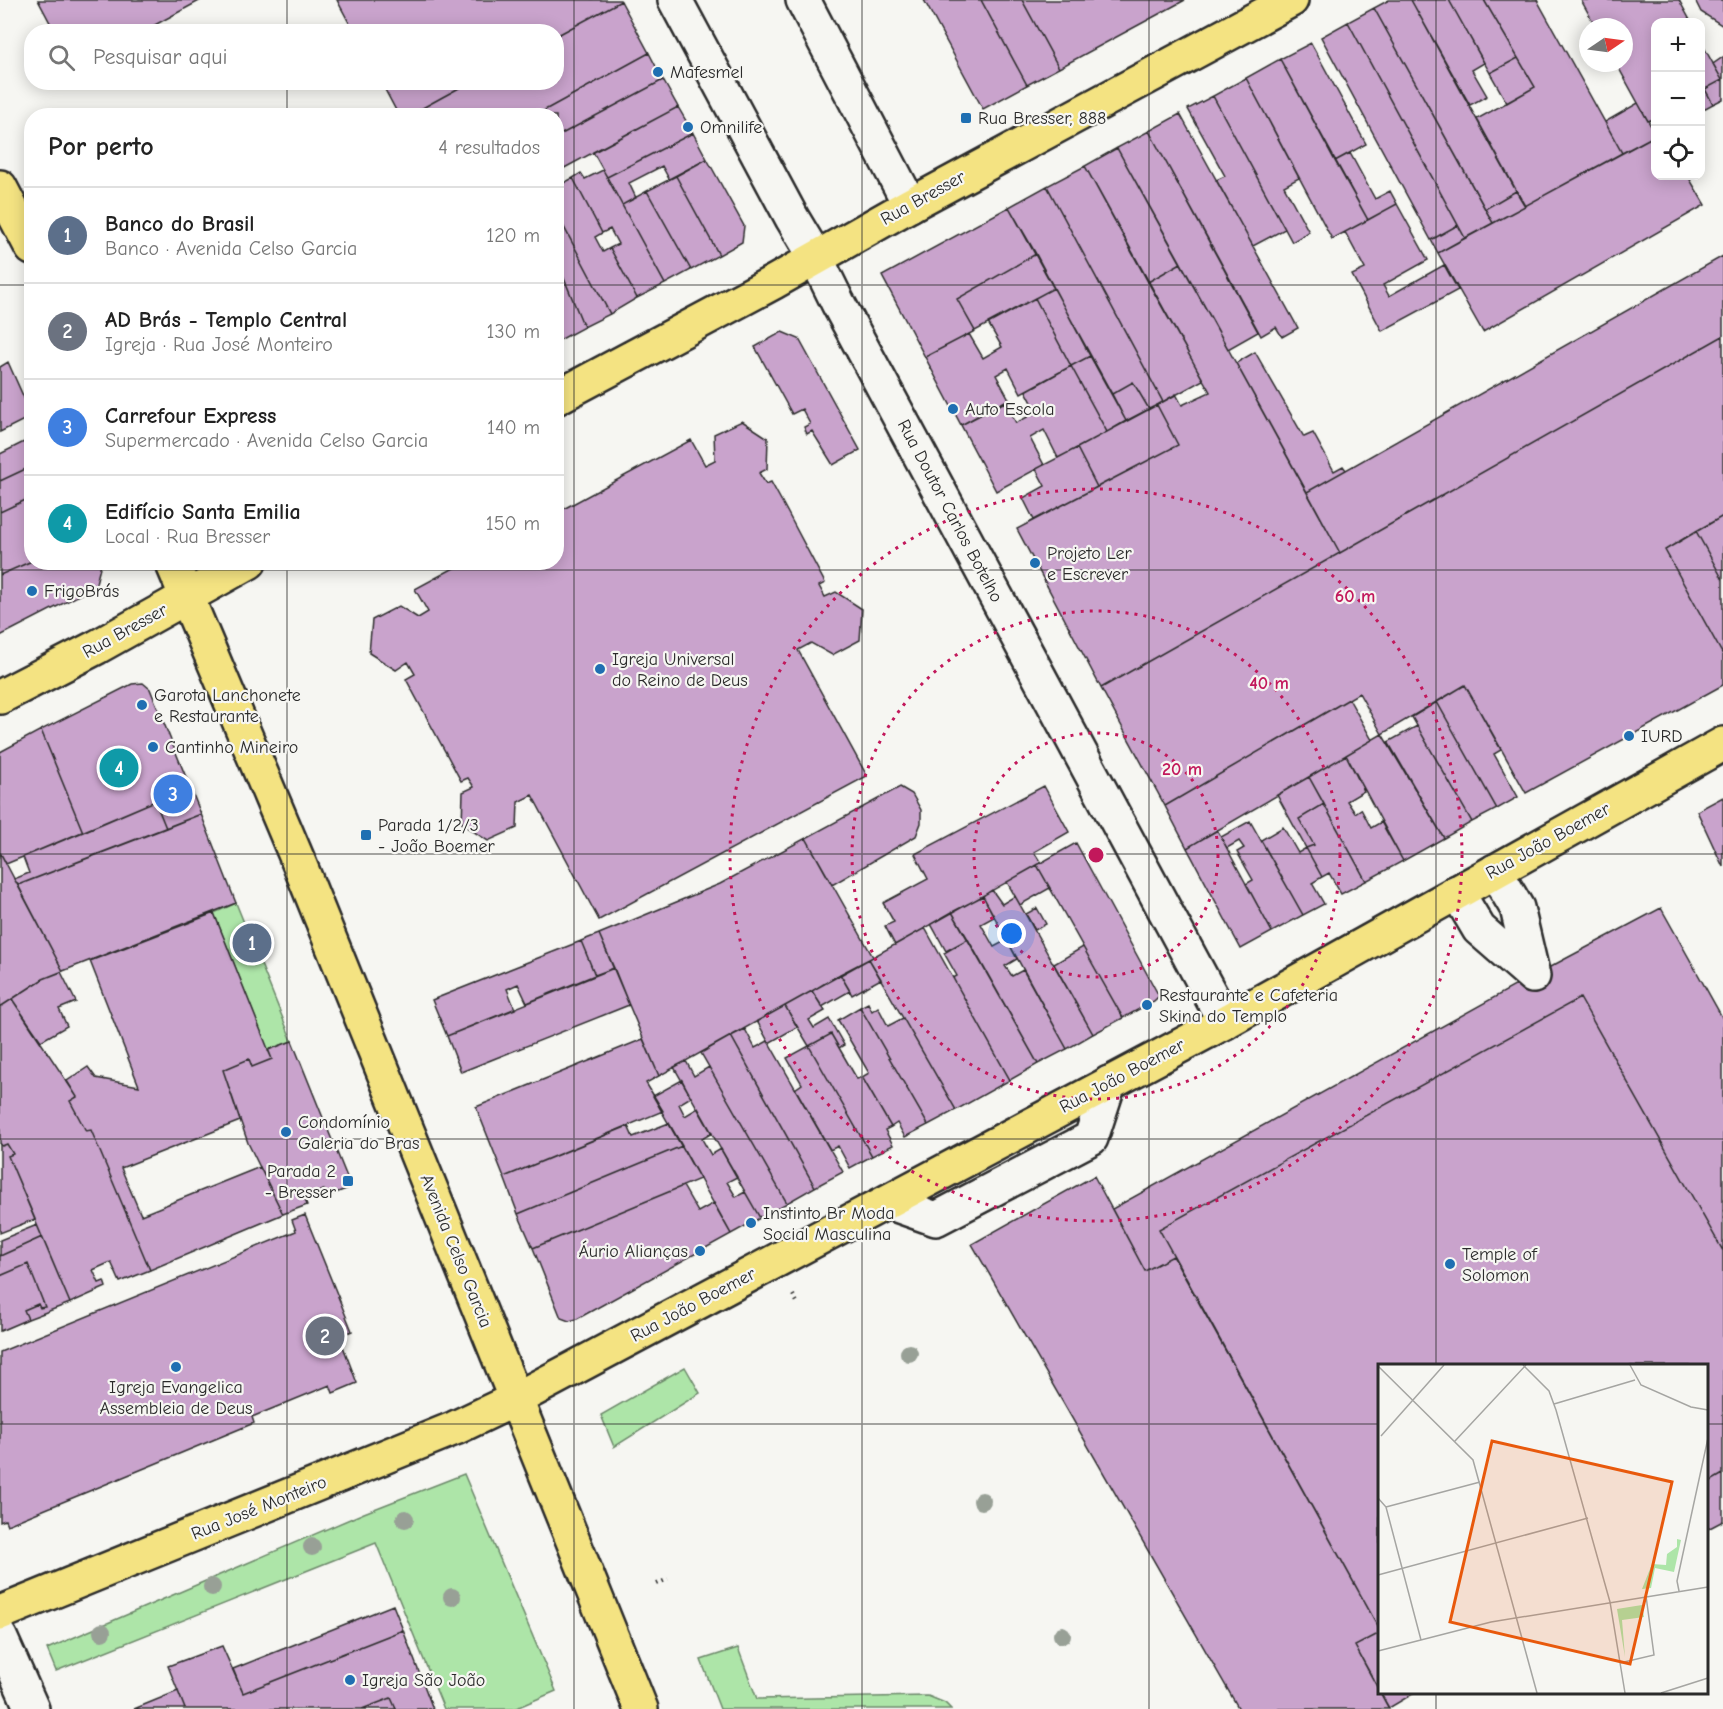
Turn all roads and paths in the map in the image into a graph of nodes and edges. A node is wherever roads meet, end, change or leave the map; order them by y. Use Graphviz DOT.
graph roads {
  1 [pos="675,0"];
  2 [pos="803,0"];
  3 [pos="1291,0"];
  4 [pos="0,187"];
  5 [pos="910,205"];
  6 [pos="24,233"];
  7 [pos="816,258"];
  8 [pos="564,394"];
  9 [pos="175,570"];
  10 [pos="235,570"];
  11 [pos="186,597"];
  12 [pos="0,697"];
  13 [pos="1723,744"];
  14 [pos="1495,871"];
  15 [pos="1457,892"];
  16 [pos="1225,1022"];
  17 [pos="793,1295"];
  18 [pos="797,1302"];
  19 [pos="516,1399"];
  20 [pos="668,1579"];
  21 [pos="657,1584"];
  22 [pos="0,1613"];
  23 [pos="0,1637"];
  24 [pos="32,1709"];
  25 [pos="641,1709"];
  1 -- 7 [label="street, Rua Doutor Carlos Botelho"];
  2 -- 5 [label="street"];
  3 -- 5 [label="main road, Rua Bresser"];
  4 -- 6 [label="main road"];
  5 -- 7 [label="main road, Rua Bresser"];
  7 -- 8 [label="main road, Rua Bresser"];
  7 -- 16 [label="street, Rua Doutor Carlos Botelho"];
  9 -- 11 [label="main road, Avenida Celso Garcia"];
  10 -- 11 [label="main road, Rua Bresser"];
  11 -- 12 [label="main road, Rua Bresser"];
  11 -- 19 [label="main road, Avenida Celso Garcia"];
  13 -- 14 [label="main road, Rua João Boemer"];
  14 -- 15 [label="main road, Rua João Boemer"];
  14 -- 15 [label="street"];
  15 -- 16 [label="main road, Rua João Boemer"];
  16 -- 19 [label="main road, Rua João Boemer"];
  17 -- 18 [label="path"];
  19 -- 22 [label="main road, Rua José Monteiro"];
  19 -- 25 [label="main road, Avenida Celso Garcia"];
  20 -- 21 [label="path"];
  23 -- 24 [label="street"];
}
